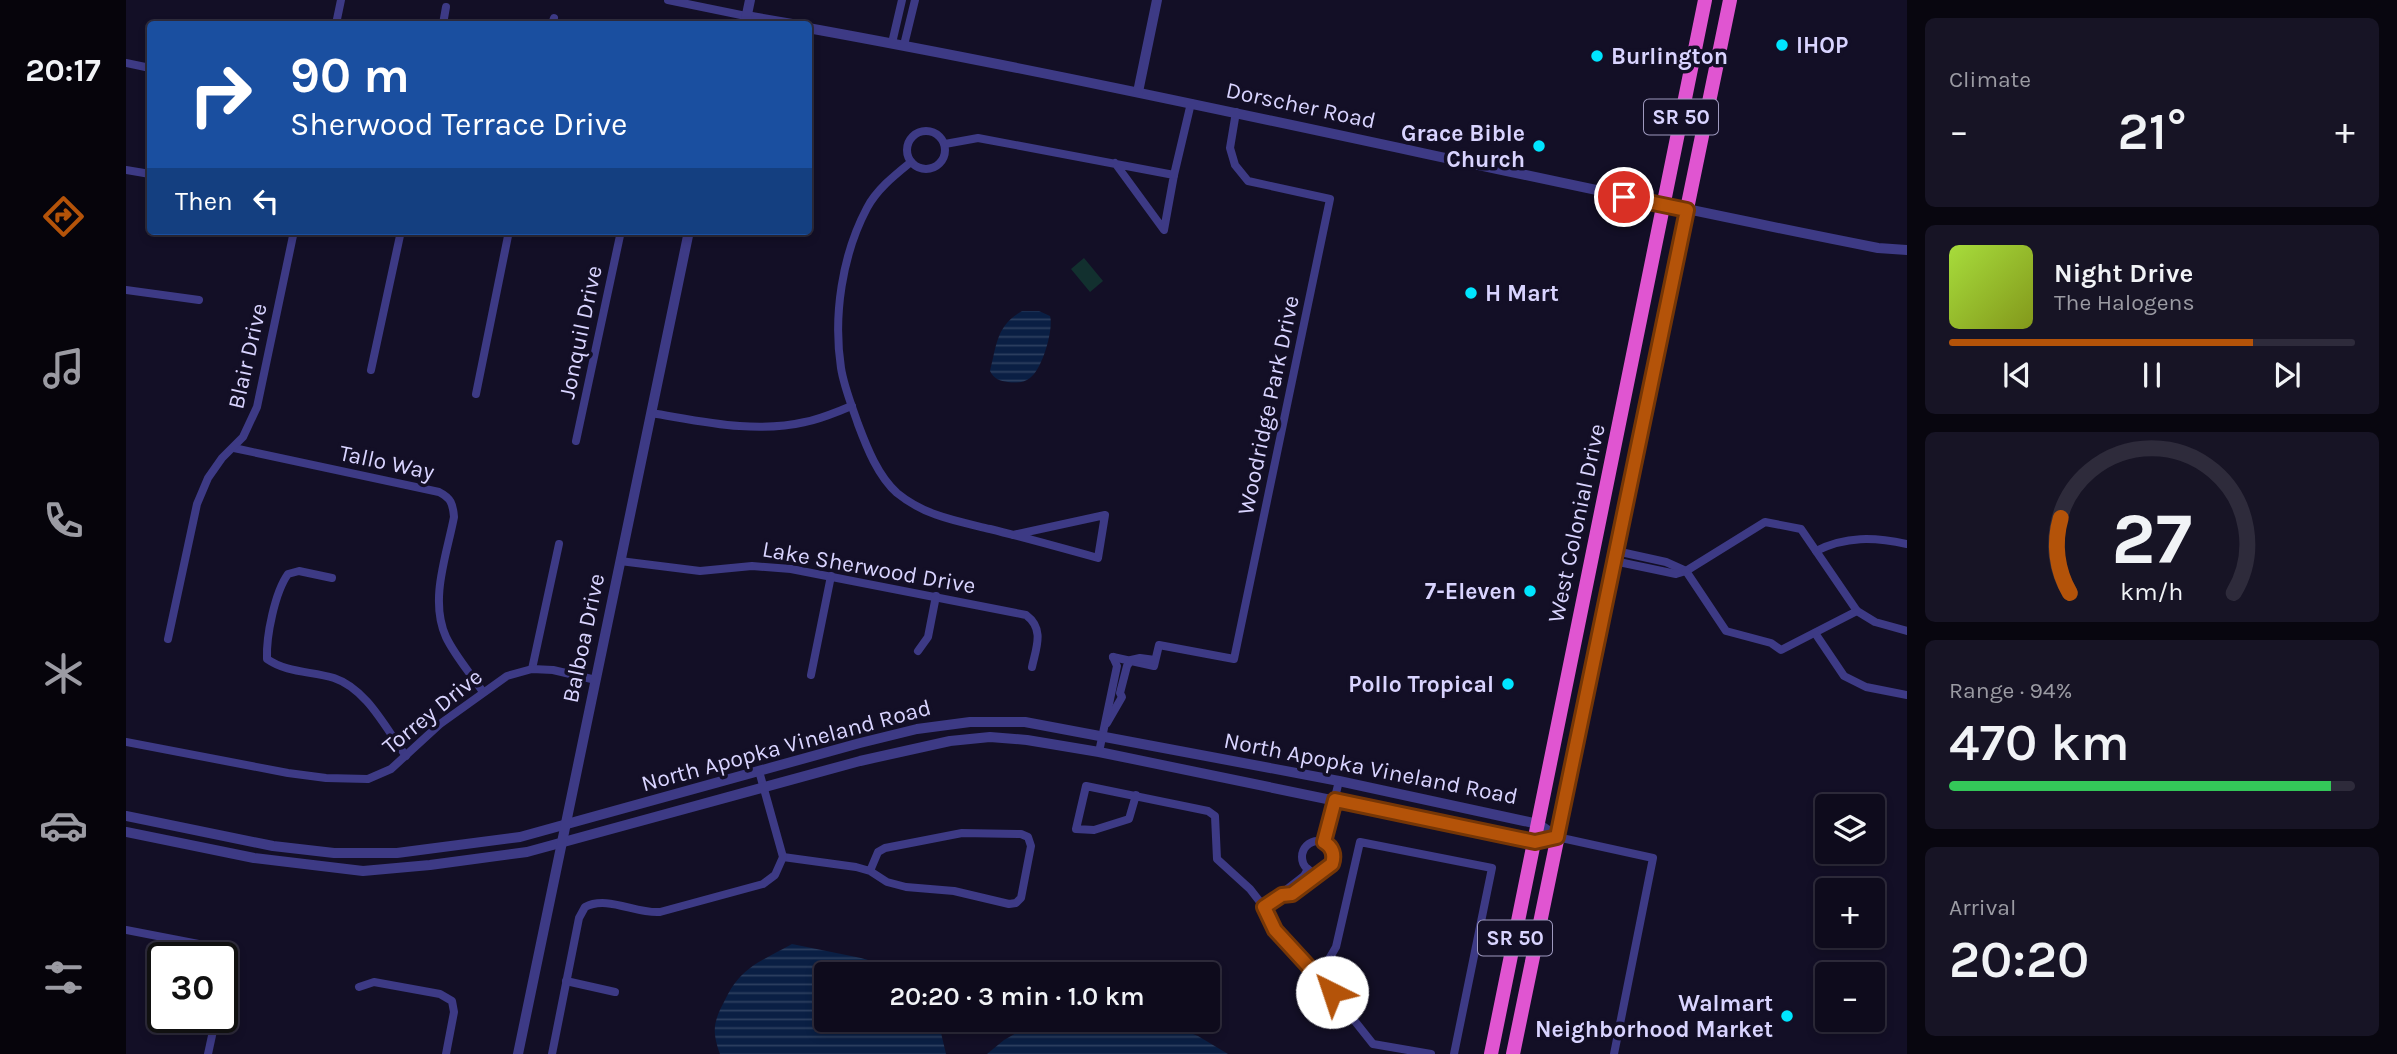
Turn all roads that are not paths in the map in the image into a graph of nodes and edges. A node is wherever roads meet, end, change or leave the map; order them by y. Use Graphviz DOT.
graph roads {
  1 [pos="341,0"];
  2 [pos="668,0"];
  3 [pos="750,0"];
  4 [pos="902,0"];
  5 [pos="915,0"];
  6 [pos="1150,0"];
  7 [pos="1157,0"];
  8 [pos="1705,0"];
  9 [pos="1730,0"];
  10 [pos="446,7"];
  11 [pos="1153,16"];
  12 [pos="746,20"];
  13 [pos="337,21"];
  14 [pos="444,21"];
  15 [pos="812,28"];
  16 [pos="898,44"];
  17 [pos="126,63"];
  18 [pos="147,67"];
  19 [pos="1138,92"];
  20 [pos="1191,103"];
  21 [pos="1236,112"];
  22 [pos="945,144"];
  23 [pos="911,162"];
  24 [pos="1115,163"];
  25 [pos="126,170"];
  26 [pos="147,174"];
  27 [pos="1174,175"];
  28 [pos="1663,205"];
  29 [pos="1687,210"];
  30 [pos="293,235"];
  31 [pos="400,235"];
  32 [pos="508,235"];
  33 [pos="620,235"];
  34 [pos="688,235"];
  35 [pos="1907,250"];
  36 [pos="126,290"];
  37 [pos="200,300"];
  38 [pos="371,370"];
  39 [pos="475,394"];
  40 [pos="852,406"];
  41 [pos="651,413"];
  42 [pos="576,441"];
  43 [pos="234,448"];
  44 [pos="1607,486"];
  45 [pos="1013,535"];
  46 [pos="559,544"];
  47 [pos="1907,544"];
  48 [pos="1816,551"];
  49 [pos="1593,554"];
  50 [pos="1615,556"];
  51 [pos="620,561"];
  52 [pos="1686,571"];
  53 [pos="831,576"];
  54 [pos="331,578"];
  55 [pos="936,596"];
  56 [pos="1857,611"];
  57 [pos="1601,623"];
  58 [pos="1907,631"];
  59 [pos="1815,633"];
  60 [pos="168,639"];
  61 [pos="918,651"];
  62 [pos="1131,660"];
  63 [pos="1032,667"];
  64 [pos="532,669"];
  65 [pos="811,675"];
  66 [pos="596,680"];
  67 [pos="483,692"];
  68 [pos="1907,695"];
  69 [pos="1107,723"];
  70 [pos="1103,736"];
  71 [pos="126,741"];
  72 [pos="1099,752"];
  73 [pos="406,757"];
  74 [pos="759,771"];
  75 [pos="1339,781"];
  76 [pos="765,787"];
  77 [pos="1136,795"];
  78 [pos="1335,800"];
  79 [pos="126,816"];
  80 [pos="1538,824"];
  81 [pos="566,825"];
  82 [pos="126,832"];
  83 [pos="1557,837"];
  84 [pos="1324,842"];
  85 [pos="1535,842"];
  86 [pos="562,843"];
  87 [pos="783,857"];
  88 [pos="1308,869"];
  89 [pos="870,871"];
  90 [pos="1319,873"];
  91 [pos="1282,895"];
  92 [pos="1264,907"];
  93 [pos="126,930"];
  94 [pos="188,942"];
  95 [pos="1319,976"];
  96 [pos="566,981"];
  97 [pos="359,987"];
  98 [pos="615,992"];
  99 [pos="213,1033"];
  100 [pos="208,1054"];
  101 [pos="446,1054"];
  102 [pos="519,1054"];
  103 [pos="552,1054"];
  104 [pos="1431,1054"];
  105 [pos="1454,1054"];
  106 [pos="1491,1054"];
  107 [pos="1513,1054"];
  108 [pos="1614,1054"];
  1 -- 13 [label="street"];
  2 -- 12 [label="street"];
  3 -- 12 [label="street"];
  4 -- 16 [label="street"];
  5 -- 16 [label="street"];
  6 -- 11 [label="street"];
  7 -- 11 [label="street"];
  8 -- 28 [label="highway, West Colonial Drive / SR 50"];
  9 -- 29 [label="highway, West Colonial Drive / SR 50"];
  10 -- 14 [label="street"];
  11 -- 19 [label="street"];
  15 -- 16 [label="street, Dorscher Road"];
  16 -- 19 [label="street, Dorscher Road"];
  17 -- 18 [label="street"];
  19 -- 20 [label="street, Dorscher Road"];
  20 -- 21 [label="street, Dorscher Road"];
  20 -- 27 [label="street"];
  21 -- 28 [label="street, Dorscher Road"];
  21 -- 62 [label="street, Woodridge Park Drive"];
  22 -- 23 [label="street"];
  22 -- 23 [label="street"];
  22 -- 24 [label="street"];
  23 -- 40 [label="street"];
  24 -- 27 [label="street"];
  24 -- 27 [label="street"];
  25 -- 26 [label="street"];
  28 -- 29 [label="street, Dorscher Road"];
  28 -- 44 [label="highway, West Colonial Drive / SR 50"];
  29 -- 35 [label="street, Dorscher Road"];
  29 -- 50 [label="highway, West Colonial Drive / SR 50"];
  30 -- 43 [label="street, Blair Drive"];
  31 -- 38 [label="street"];
  32 -- 39 [label="street"];
  33 -- 42 [label="street, Jonquil Drive"];
  34 -- 41 [label="street, Balboa Drive"];
  36 -- 37 [label="street"];
  40 -- 41 [label="street"];
  40 -- 45 [label="street"];
  41 -- 51 [label="street, Balboa Drive"];
  43 -- 60 [label="street, Blair Drive"];
  43 -- 67 [label="street, Tallo Way"];
  44 -- 49 [label="highway, West Colonial Drive / SR 50"];
  44 -- 50 [label="highway"];
  45 -- 45 [label="street"];
  46 -- 64 [label="street"];
  47 -- 48 [label="street"];
  48 -- 52 [label="street"];
  48 -- 56 [label="street"];
  49 -- 57 [label="highway"];
  49 -- 80 [label="highway, West Colonial Drive / SR 50"];
  50 -- 52 [label="street"];
  50 -- 57 [label="highway, West Colonial Drive / SR 50"];
  51 -- 53 [label="street, Lake Sherwood Drive"];
  51 -- 66 [label="street, Balboa Drive"];
  52 -- 59 [label="street"];
  53 -- 55 [label="street, Lake Sherwood Drive"];
  53 -- 65 [label="street"];
  54 -- 73 [label="street"];
  55 -- 61 [label="street"];
  55 -- 63 [label="street, Lake Sherwood Drive"];
  56 -- 58 [label="street"];
  56 -- 59 [label="street"];
  57 -- 83 [label="highway, West Colonial Drive / SR 50"];
  59 -- 68 [label="street"];
  62 -- 69 [label="street, Woodridge Park Drive"];
  62 -- 69 [label="street, Woodridge Park Drive"];
  64 -- 66 [label="street, Torrey Drive"];
  64 -- 67 [label="street, Torrey Drive"];
  66 -- 81 [label="street, Balboa Drive"];
  67 -- 73 [label="street, Torrey Drive"];
  69 -- 70 [label="street, Woodridge Park Drive"];
  70 -- 72 [label="street, Woodridge Park Drive"];
  70 -- 74 [label="street, North Apopka Vineland Road"];
  70 -- 75 [label="street, North Apopka Vineland Road"];
  71 -- 73 [label="street, Torrey Drive"];
  72 -- 76 [label="street, North Apopka Vineland Road"];
  72 -- 78 [label="street, North Apopka Vineland Road"];
  74 -- 76 [label="street"];
  74 -- 81 [label="street, North Apopka Vineland Road"];
  75 -- 78 [label="street"];
  75 -- 80 [label="street, North Apopka Vineland Road"];
  76 -- 86 [label="street, North Apopka Vineland Road"];
  76 -- 87 [label="street"];
  77 -- 77 [label="street"];
  77 -- 92 [label="street"];
  78 -- 84 [label="street"];
  78 -- 85 [label="street, North Apopka Vineland Road"];
  79 -- 81 [label="street, North Apopka Vineland Road"];
  80 -- 83 [label="street"];
  80 -- 85 [label="highway, West Colonial Drive / SR 50"];
  81 -- 86 [label="street, Balboa Drive"];
  82 -- 86 [label="street, North Apopka Vineland Road"];
  83 -- 85 [label="street"];
  83 -- 107 [label="highway, West Colonial Drive / SR 50"];
  83 -- 108 [label="street"];
  84 -- 88 [label="street"];
  84 -- 90 [label="street"];
  85 -- 106 [label="highway, West Colonial Drive / SR 50"];
  86 -- 102 [label="street, Balboa Drive"];
  87 -- 89 [label="street"];
  87 -- 96 [label="street"];
  88 -- 90 [label="street"];
  88 -- 91 [label="street"];
  89 -- 89 [label="street"];
  90 -- 91 [label="street"];
  91 -- 92 [label="street"];
  92 -- 95 [label="street"];
  93 -- 94 [label="street"];
  95 -- 104 [label="street"];
  95 -- 105 [label="street"];
  96 -- 98 [label="street"];
  96 -- 103 [label="street"];
  97 -- 101 [label="street"];
  99 -- 100 [label="street"];
}
